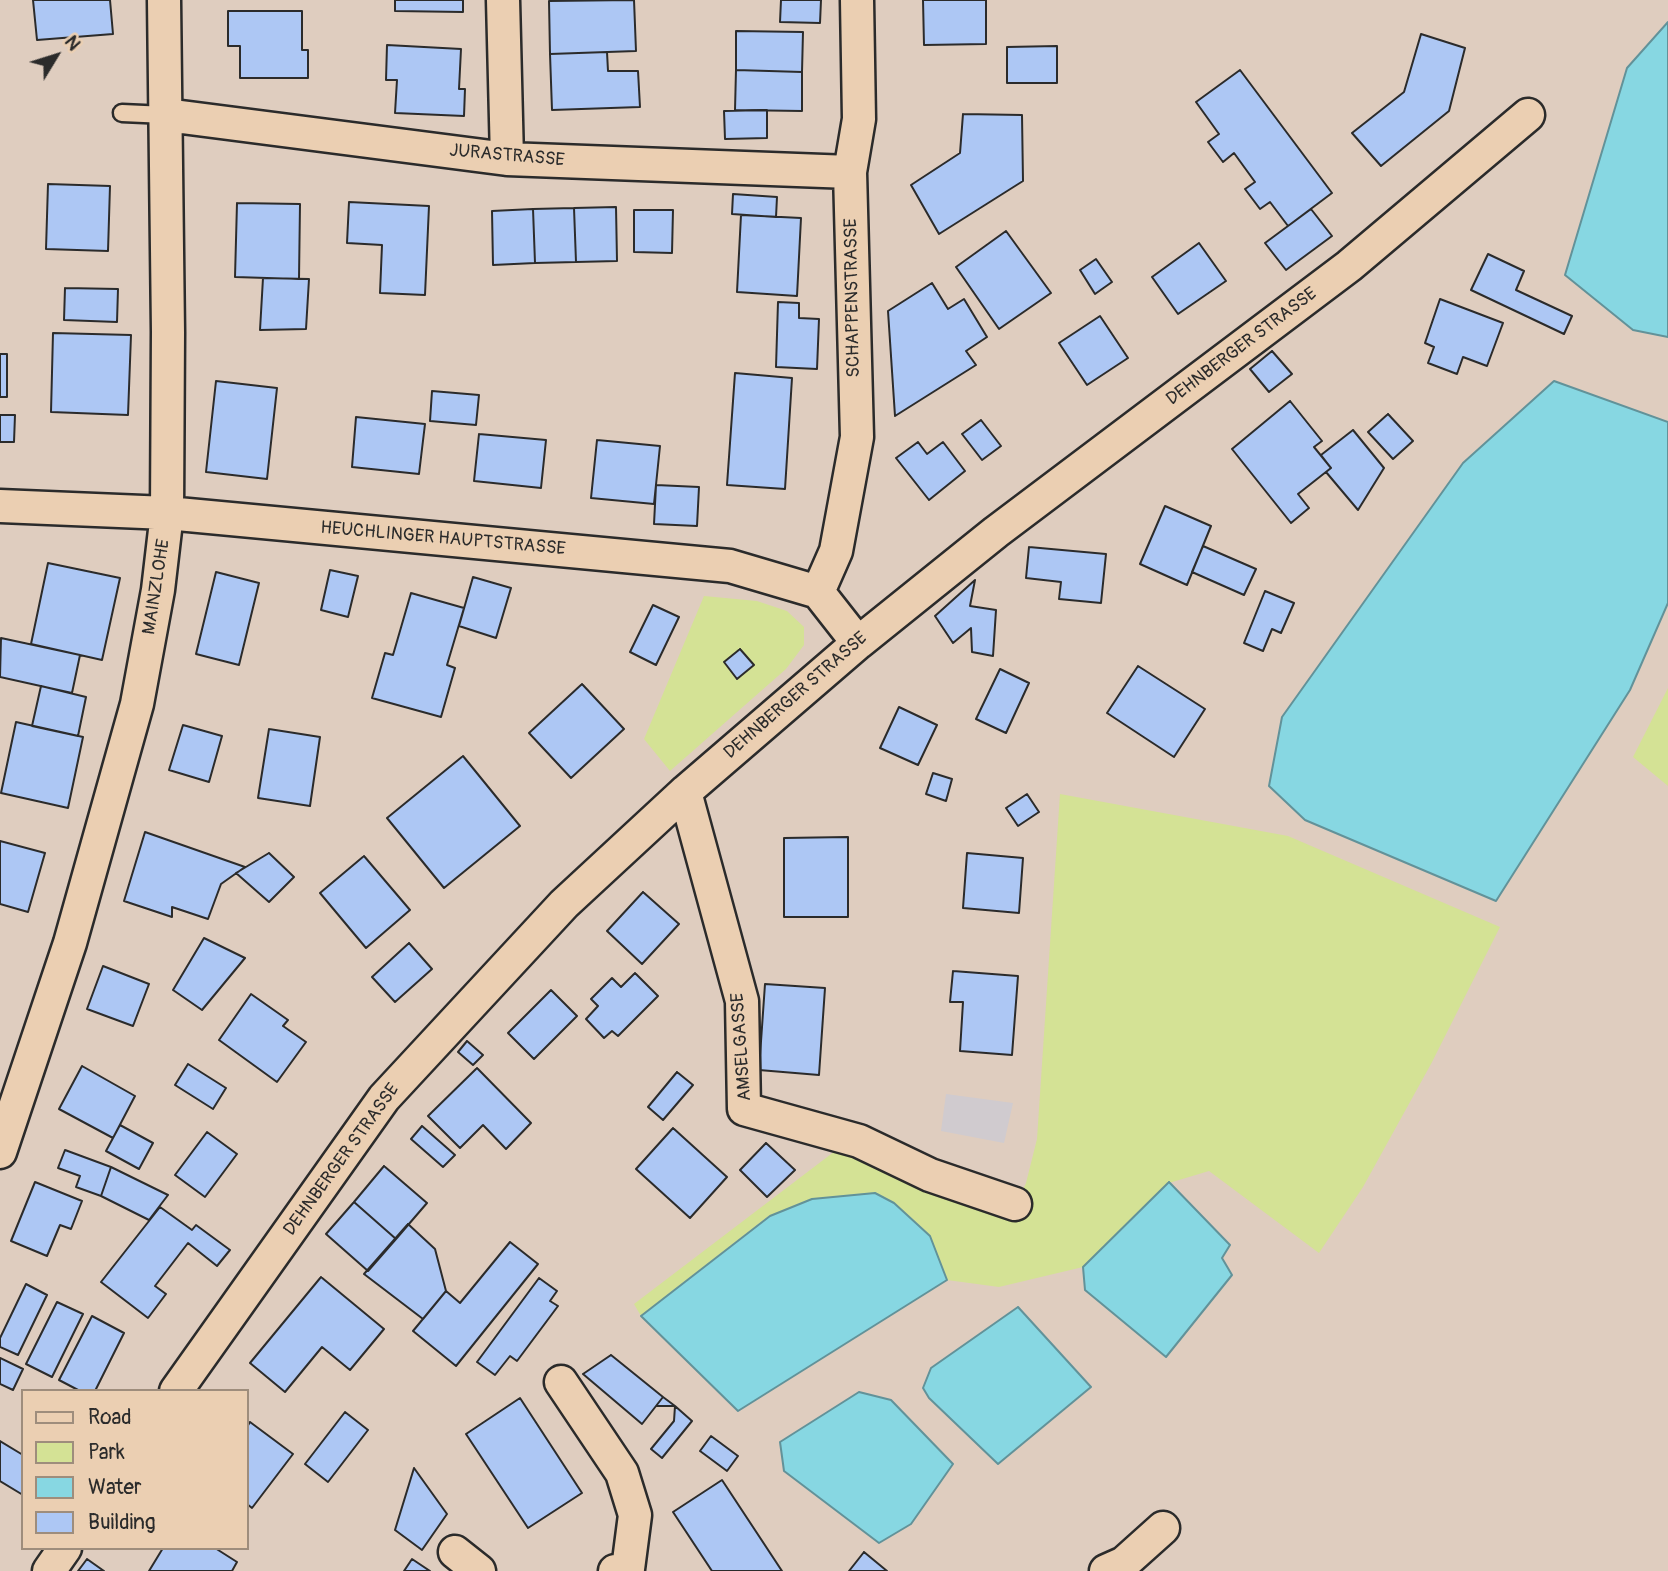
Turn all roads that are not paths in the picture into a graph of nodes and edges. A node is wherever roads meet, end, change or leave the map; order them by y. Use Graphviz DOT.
graph roads {
  1 [pos="164,0"];
  2 [pos="503,0"];
  3 [pos="857,0"];
  4 [pos="122,113"];
  5 [pos="166,115"];
  6 [pos="1528,115"];
  7 [pos="507,159"];
  8 [pos="850,172"];
  9 [pos="0,506"];
  10 [pos="167,513"];
  11 [pos="818,592"];
  12 [pos="858,643"];
  13 [pos="685,792"];
  14 [pos="0,1152"];
  15 [pos="1014,1204"];
  16 [pos="561,1382"];
  17 [pos="177,1389"];
  18 [pos="1163,1528"];
  19 [pos="64,1550"];
  20 [pos="624,1570"];
  21 [pos="49,1571"];
  22 [pos="1106,1571"];
  1 -- 5 [label="street, MAINZLOHE"];
  2 -- 7 [label="street"];
  3 -- 8 [label="street, SCHAPPENSTRASSE"];
  4 -- 5 [label="lane"];
  5 -- 7 [label="street, JURASTRASSE"];
  5 -- 10 [label="street, MAINZLOHE"];
  6 -- 12 [label="street, DEHNBERGER STRASSE"];
  7 -- 8 [label="street, JURASTRASSE"];
  8 -- 11 [label="street, SCHAPPENSTRASSE"];
  9 -- 10 [label="street, HEUCHLINGER HAUPTSTRASSE"];
  10 -- 11 [label="street, HEUCHLINGER HAUPTSTRASSE"];
  10 -- 14 [label="street, MAINZLOHE"];
  11 -- 12 [label="street"];
  12 -- 13 [label="street, DEHNBERGER STRASSE"];
  13 -- 15 [label="street, AMSELGASSE"];
  13 -- 17 [label="street, DEHNBERGER STRASSE"];
  16 -- 20 [label="street"];
  18 -- 22 [label="street"];
  19 -- 21 [label="street"];
}
